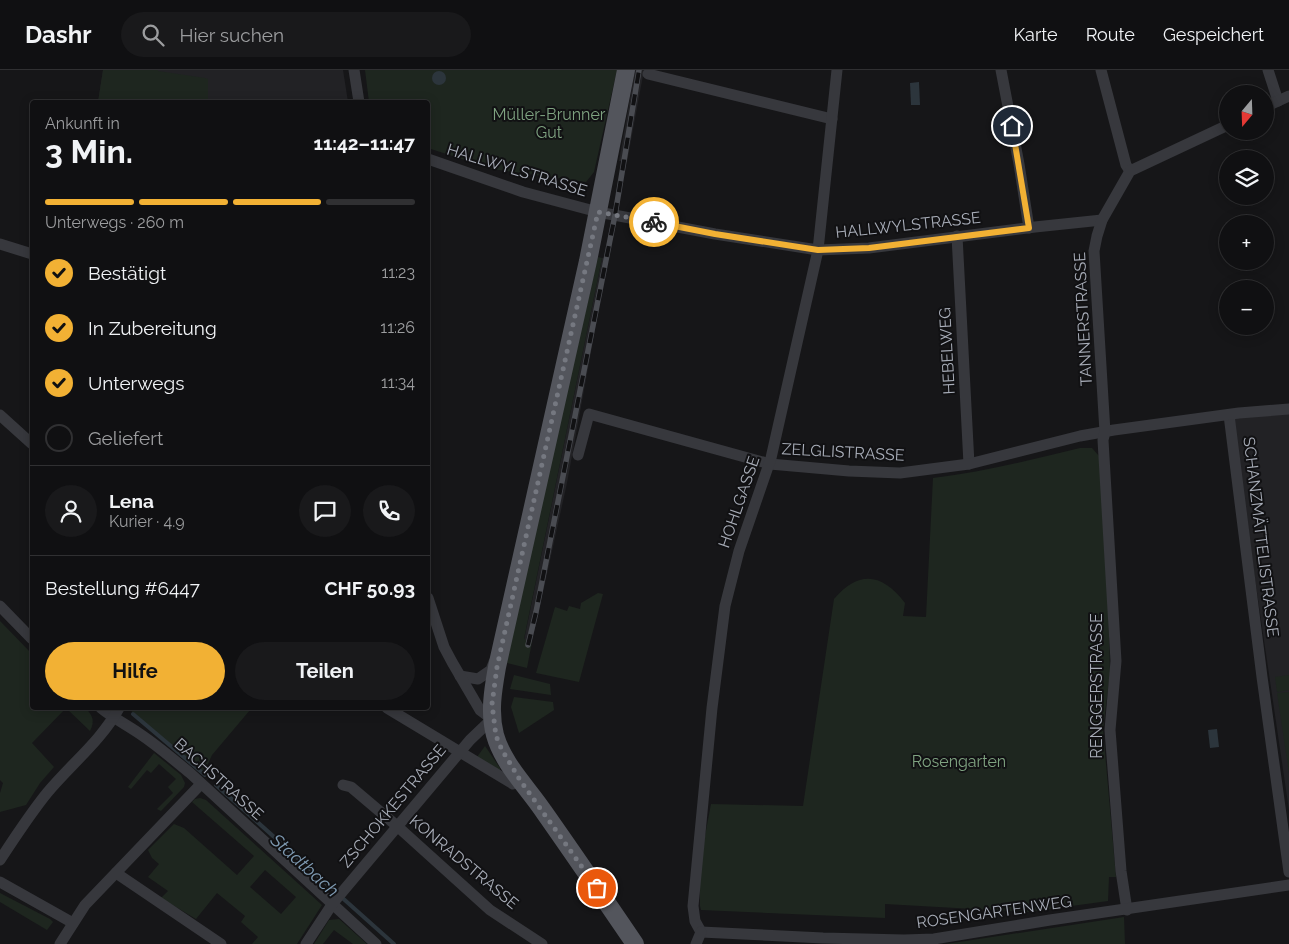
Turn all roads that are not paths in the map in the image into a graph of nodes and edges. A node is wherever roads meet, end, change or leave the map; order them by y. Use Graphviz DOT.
graph roads {
  1 [pos="354,70"];
  2 [pos="626,70"];
  3 [pos="837,70"];
  4 [pos="1001,70"];
  5 [pos="1101,70"];
  6 [pos="1268,70"];
  7 [pos="648,74"];
  8 [pos="1284,99"];
  9 [pos="359,100"];
  10 [pos="832,119"];
  11 [pos="1219,129"];
  12 [pos="430,160"];
  13 [pos="1130,171"];
  14 [pos="598,212"];
  15 [pos="1102,220"];
  16 [pos="1029,228"];
  17 [pos="957,236"];
  18 [pos="0,244"];
  19 [pos="818,250"];
  20 [pos="30,253"];
  21 [pos="1289,409"];
  22 [pos="1229,414"];
  23 [pos="0,415"];
  24 [pos="1105,432"];
  25 [pos="30,442"];
  26 [pos="578,455"];
  27 [pos="770,464"];
  28 [pos="968,464"];
  29 [pos="430,604"];
  30 [pos="0,606"];
  31 [pos="30,637"];
  32 [pos="502,645"];
  33 [pos="460,676"];
  34 [pos="103,710"];
  35 [pos="118,710"];
  36 [pos="390,710"];
  37 [pos="113,718"];
  38 [pos="492,719"];
  39 [pos="459,752"];
  40 [pos="520,780"];
  41 [pos="201,784"];
  42 [pos="343,785"];
  43 [pos="397,826"];
  44 [pos="0,860"];
  45 [pos="1289,872"];
  46 [pos="116,873"];
  47 [pos="0,882"];
  48 [pos="1289,885"];
  49 [pos="338,897"];
  50 [pos="1128,910"];
  51 [pos="73,923"];
  52 [pos="702,932"];
  53 [pos="60,944"];
  54 [pos="221,944"];
  55 [pos="306,944"];
  56 [pos="376,944"];
  57 [pos="542,944"];
  58 [pos="635,944"];
  59 [pos="696,944"];
  1 -- 9 [label="street"];
  2 -- 14 [label="main road"];
  3 -- 10 [label="street, HOHLGASSE"];
  4 -- 16 [label="street"];
  5 -- 13 [label="street"];
  6 -- 8 [label="street"];
  7 -- 10 [label="street"];
  10 -- 19 [label="street, HOHLGASSE"];
  11 -- 13 [label="street"];
  12 -- 14 [label="street, HALLWYLSTRASSE"];
  13 -- 15 [label="street, TANNERSTRASSE"];
  14 -- 19 [label="street, HALLWYLSTRASSE"];
  14 -- 32 [label="main road"];
  15 -- 16 [label="street, HALLWYLSTRASSE"];
  15 -- 24 [label="street, TANNERSTRASSE"];
  16 -- 17 [label="street, HALLWYLSTRASSE"];
  17 -- 19 [label="street, HALLWYLSTRASSE"];
  17 -- 28 [label="street, HEBELWEG"];
  18 -- 20 [label="street"];
  19 -- 27 [label="street, HOHLGASSE"];
  21 -- 22 [label="street, ZELGLISTRASSE"];
  22 -- 24 [label="street, ZELGLISTRASSE"];
  22 -- 45 [label="street, SCHANZMÄTTELISTRASSE"];
  23 -- 25 [label="street"];
  24 -- 28 [label="street, ZELGLISTRASSE"];
  24 -- 50 [label="street, RENGGERSTRASSE"];
  26 -- 27 [label="street, ZELGLISTRASSE"];
  27 -- 28 [label="street, ZELGLISTRASSE"];
  27 -- 52 [label="street, HOHLGASSE"];
  29 -- 33 [label="street"];
  30 -- 31 [label="street"];
  32 -- 33 [label="street"];
  32 -- 38 [label="main road"];
  33 -- 38 [label="street"];
  34 -- 37 [label="street, BACHSTRASSE"];
  35 -- 37 [label="street"];
  36 -- 39 [label="street"];
  37 -- 41 [label="street, BACHSTRASSE"];
  37 -- 44 [label="street"];
  38 -- 39 [label="street, ZSCHOKKESTRASSE"];
  38 -- 40 [label="main road"];
  39 -- 40 [label="street"];
  39 -- 43 [label="street, ZSCHOKKESTRASSE"];
  40 -- 58 [label="main road"];
  41 -- 46 [label="street"];
  41 -- 49 [label="street, BACHSTRASSE"];
  42 -- 43 [label="street, KONRADSTRASSE"];
  43 -- 49 [label="street, ZSCHOKKESTRASSE"];
  43 -- 57 [label="street, KONRADSTRASSE"];
  46 -- 51 [label="street"];
  46 -- 54 [label="street"];
  47 -- 51 [label="street"];
  48 -- 50 [label="street, ROSENGARTENWEG"];
  49 -- 55 [label="street, ZSCHOKKESTRASSE"];
  49 -- 56 [label="street, BACHSTRASSE"];
  50 -- 52 [label="street, ROSENGARTENWEG"];
  51 -- 53 [label="street"];
  52 -- 59 [label="street"];
}
